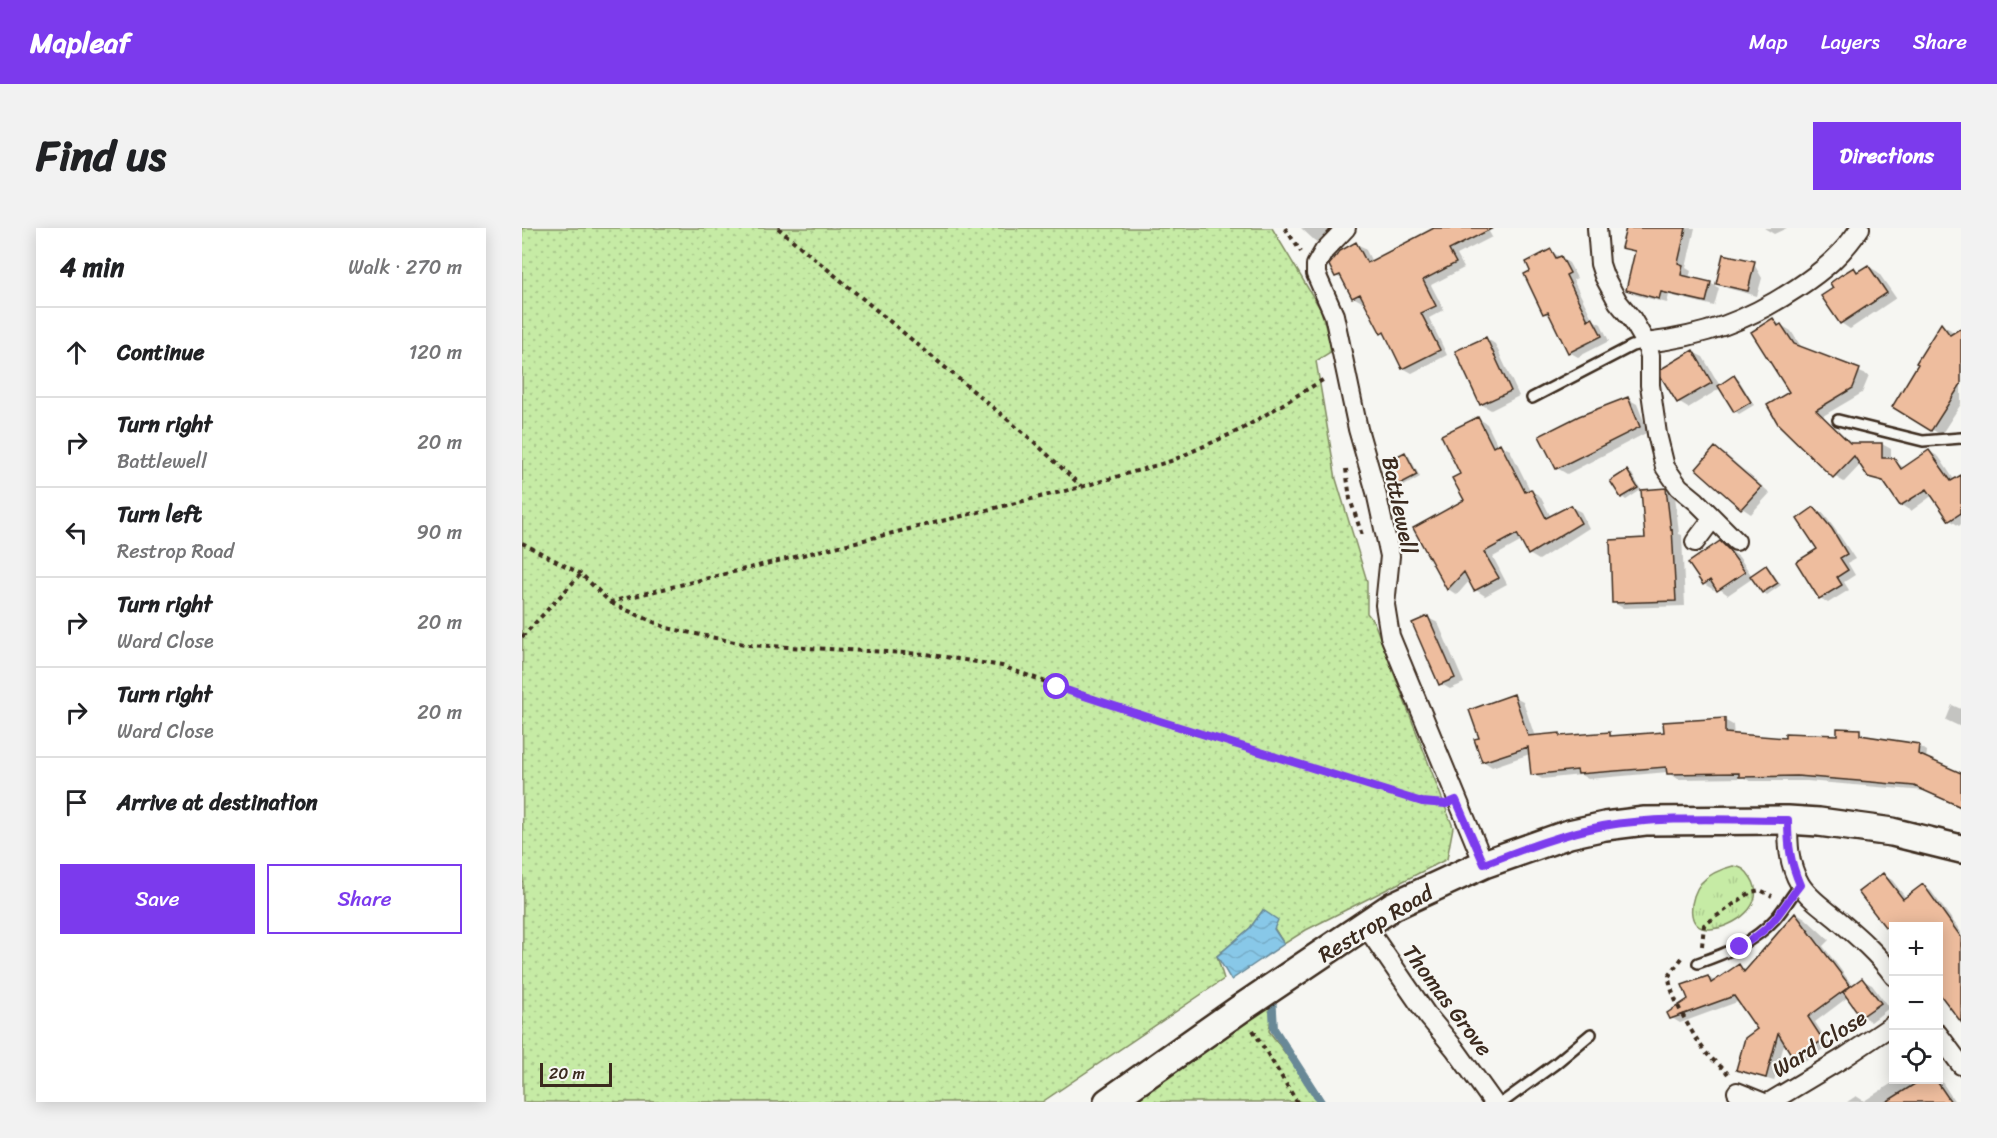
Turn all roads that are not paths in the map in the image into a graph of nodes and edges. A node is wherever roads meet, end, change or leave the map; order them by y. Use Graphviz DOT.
graph roads {
  1 [pos="1346,228"];
  2 [pos="1597,228"];
  3 [pos="1860,228"];
  4 [pos="1646,343"];
  5 [pos="1532,398"];
  6 [pos="1838,420"];
  7 [pos="1961,438"];
  8 [pos="1713,518"];
  9 [pos="1695,542"];
  10 [pos="1736,542"];
  11 [pos="1788,820"];
  12 [pos="1961,849"];
  13 [pos="1484,864"];
  14 [pos="1800,885"];
  15 [pos="1365,925"];
  16 [pos="1698,963"];
  17 [pos="1889,971"];
  18 [pos="1889,1027"];
  19 [pos="1591,1034"];
  20 [pos="1943,1041"];
  21 [pos="1961,1065"];
  22 [pos="1737,1092"];
  23 [pos="1108,1102"];
  24 [pos="1493,1102"];
  25 [pos="1503,1102"];
  26 [pos="1762,1102"];
  27 [pos="1770,1102"];
  1 -- 13 [label="street, Battlewell"];
  2 -- 4 [label="street"];
  3 -- 4 [label="street"];
  4 -- 5 [label="lane"];
  4 -- 8 [label="street"];
  6 -- 7 [label="lane"];
  8 -- 9 [label="street"];
  8 -- 10 [label="street"];
  11 -- 12 [label="street, Restrop Road"];
  11 -- 13 [label="street, Restrop Road"];
  11 -- 14 [label="street"];
  13 -- 15 [label="street, Restrop Road"];
  14 -- 16 [label="lane"];
  14 -- 17 [label="street"];
  15 -- 23 [label="street, Restrop Road"];
  15 -- 24 [label="street, Thomas Grove"];
  18 -- 27 [label="street, Ward Close"];
  19 -- 25 [label="lane"];
  20 -- 21 [label="street"];
  22 -- 26 [label="street, Ward Close"];
}
